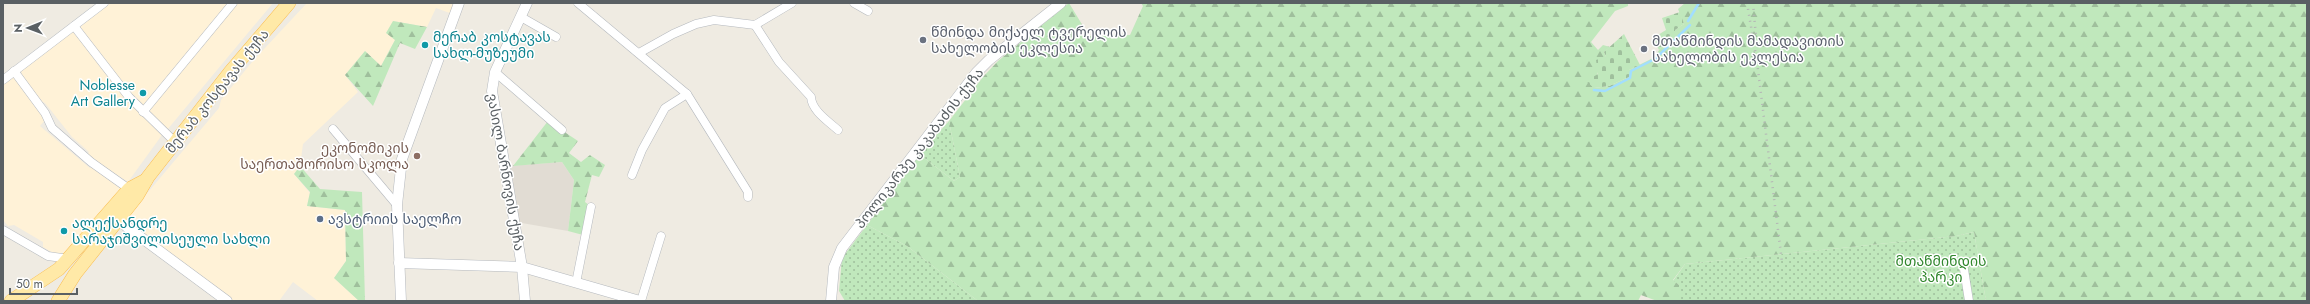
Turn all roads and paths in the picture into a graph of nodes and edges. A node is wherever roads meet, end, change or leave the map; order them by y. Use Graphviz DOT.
graph roads {
  1 [pos="104,3"];
  2 [pos="233,3"];
  3 [pos="289,3"];
  4 [pos="460,3"];
  5 [pos="527,3"];
  6 [pos="578,3"];
  7 [pos="792,3"];
  8 [pos="854,3"];
  9 [pos="1061,3"];
  10 [pos="868,11"];
  11 [pos="521,17"];
  12 [pos="755,25"];
  13 [pos="74,26"];
  14 [pos="556,37"];
  15 [pos="639,53"];
  16 [pos="14,71"];
  17 [pos="495,72"];
  18 [pos="3,80"];
  19 [pos="687,94"];
  20 [pos="143,112"];
  21 [pos="333,129"];
  22 [pos="562,130"];
  23 [pos="838,130"];
  24 [pos="175,142"];
  25 [pos="632,175"];
  26 [pos="146,180"];
  27 [pos="129,189"];
  28 [pos="748,197"];
  29 [pos="115,204"];
  30 [pos="397,206"];
  31 [pos="591,206"];
  32 [pos="118,220"];
  33 [pos="3,230"];
  34 [pos="661,236"];
  35 [pos="69,259"];
  36 [pos="399,263"];
  37 [pos="1963,263"];
  38 [pos="522,267"];
  39 [pos="576,283"];
  40 [pos="11,301"];
  41 [pos="58,301"];
  42 [pos="227,301"];
  43 [pos="401,301"];
  44 [pos="525,301"];
  45 [pos="641,301"];
  46 [pos="831,301"];
  47 [pos="1969,301"];
  1 -- 13 [label="street"];
  2 -- 20 [label="street"];
  3 -- 24 [label="main road, მერაბ კოსტავას ქუჩა"];
  4 -- 30 [label="street"];
  5 -- 11 [label="street, ვასილ ბარნოვის ქუჩა"];
  6 -- 15 [label="street"];
  7 -- 12 [label="street"];
  8 -- 10 [label="street"];
  9 -- 46 [label="street, პოლიკარპე კაკაბაძის ქუჩა"];
  11 -- 14 [label="street"];
  11 -- 17 [label="street, ვასილ ბარნოვის ქუჩა"];
  12 -- 15 [label="street"];
  12 -- 23 [label="street"];
  13 -- 16 [label="street"];
  13 -- 20 [label="street"];
  15 -- 19 [label="street"];
  16 -- 18 [label="street"];
  16 -- 27 [label="street"];
  17 -- 22 [label="street"];
  17 -- 38 [label="street, ვასილ ბარნოვის ქუჩა"];
  19 -- 25 [label="street"];
  19 -- 28 [label="street"];
  20 -- 24 [label="street"];
  21 -- 30 [label="street"];
  24 -- 26 [label="main road, მერაბ კოსტავას ქუჩა"];
  26 -- 27 [label="main road, მერაბ კოსტავას ქუჩა"];
  26 -- 32 [label="main road, მერაბ კოსტავას ქუჩა"];
  27 -- 29 [label="main road, მერაბ კოსტავას ქუჩა"];
  29 -- 32 [label="street"];
  29 -- 35 [label="main road, მერაბ კოსტავას ქუჩა"];
  30 -- 36 [label="street"];
  31 -- 39 [label="street"];
  32 -- 41 [label="main road, მერაბ კოსტავას ქუჩა"];
  32 -- 42 [label="street"];
  33 -- 35 [label="street"];
  34 -- 45 [label="street"];
  35 -- 40 [label="main road, მერაბ კოსტავას ქუჩა"];
  36 -- 38 [label="street"];
  36 -- 43 [label="street"];
  37 -- 47 [label="street"];
  38 -- 39 [label="street"];
  38 -- 44 [label="street, ვასილ ბარნოვის ქუჩა"];
  39 -- 45 [label="street"];
}
